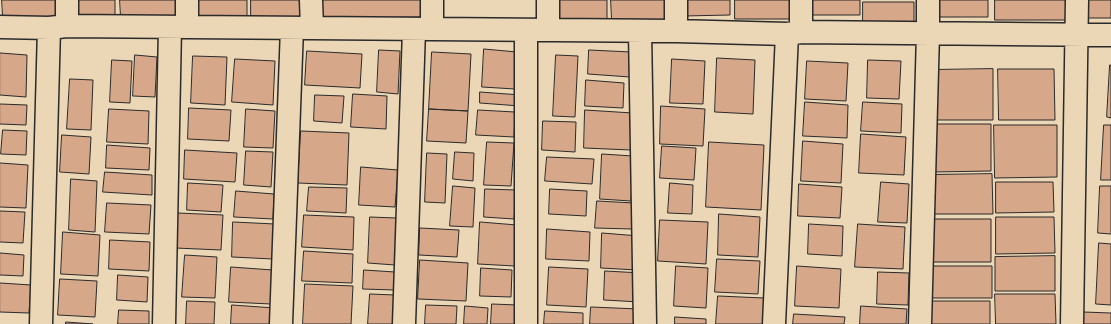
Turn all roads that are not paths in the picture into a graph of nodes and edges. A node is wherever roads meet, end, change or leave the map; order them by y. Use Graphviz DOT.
graph roads {
  1 [pos="67,0"];
  2 [pos="187,0"];
  3 [pos="311,0"];
  4 [pos="432,0"];
  5 [pos="548,0"];
  6 [pos="676,0"];
  7 [pos="801,0"];
  8 [pos="928,0"];
  9 [pos="1077,0"];
  10 [pos="0,27"];
  11 [pos="179,27"];
  12 [pos="58,28"];
  13 [pos="302,28"];
  14 [pos="423,30"];
  15 [pos="526,30"];
  16 [pos="548,30"];
  17 [pos="640,31"];
  18 [pos="676,31"];
  19 [pos="794,33"];
  20 [pos="928,33"];
  21 [pos="1077,34"];
  22 [pos="1111,34"];
  23 [pos="41,324"];
  24 [pos="164,324"];
  25 [pos="281,324"];
  26 [pos="404,324"];
  27 [pos="526,324"];
  28 [pos="645,324"];
  29 [pos="774,324"];
  30 [pos="920,324"];
  31 [pos="1072,324"];
  1 -- 12 [label="street"];
  2 -- 11 [label="street"];
  3 -- 13 [label="street"];
  4 -- 14 [label="street"];
  5 -- 16 [label="street"];
  6 -- 18 [label="street"];
  7 -- 19 [label="street"];
  8 -- 20 [label="street"];
  9 -- 21 [label="street"];
  10 -- 12 [label="street"];
  11 -- 12 [label="street"];
  11 -- 13 [label="street"];
  11 -- 24 [label="street"];
  12 -- 23 [label="street"];
  13 -- 14 [label="street"];
  13 -- 25 [label="street"];
  14 -- 15 [label="street"];
  14 -- 26 [label="street"];
  15 -- 16 [label="street"];
  15 -- 27 [label="street"];
  16 -- 17 [label="street"];
  17 -- 18 [label="street"];
  17 -- 28 [label="street"];
  18 -- 19 [label="street"];
  19 -- 20 [label="street"];
  19 -- 29 [label="street"];
  20 -- 21 [label="street"];
  20 -- 30 [label="street"];
  21 -- 22 [label="street"];
  21 -- 31 [label="street"];
}
